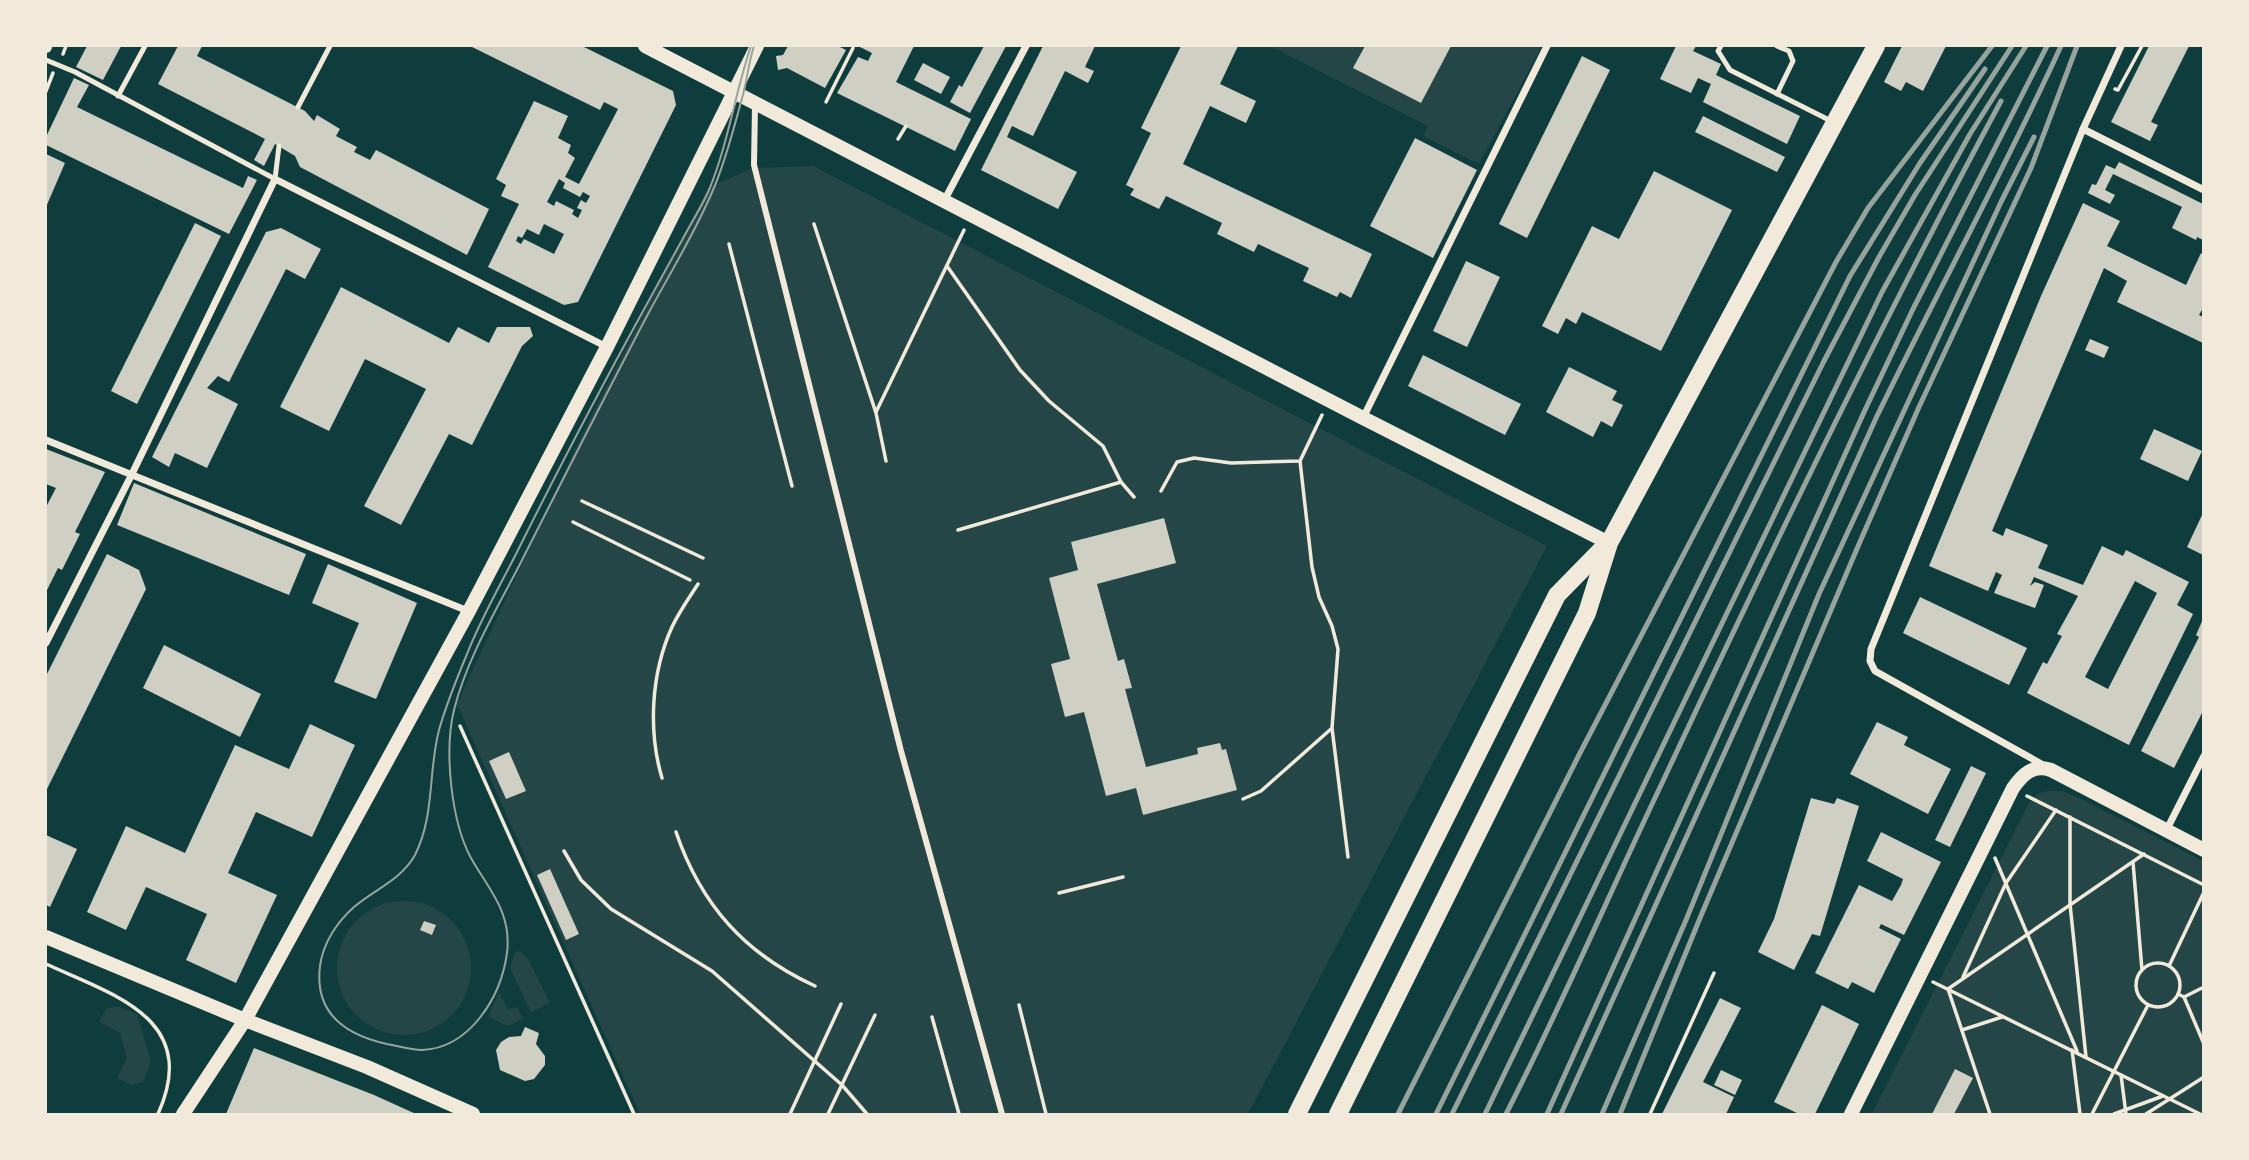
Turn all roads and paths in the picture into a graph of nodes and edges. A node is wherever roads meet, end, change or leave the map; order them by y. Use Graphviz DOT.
graph roads {
  1 [pos="145,46"];
  2 [pos="330,46"];
  3 [pos="645,46"];
  4 [pos="758,46"];
  5 [pos="1026,46"];
  6 [pos="1547,46"];
  7 [pos="1721,46"];
  8 [pos="1777,46"];
  9 [pos="1876,46"];
  10 [pos="2121,46"];
  11 [pos="2142,46"];
  12 [pos="853,48"];
  13 [pos="46,60"];
  14 [pos="2118,90"];
  15 [pos="735,92"];
  16 [pos="1777,94"];
  17 [pos="118,96"];
  18 [pos="826,102"];
  19 [pos="755,103"];
  20 [pos="298,107"];
  21 [pos="1833,122"];
  22 [pos="906,126"];
  23 [pos="2084,129"];
  24 [pos="898,139"];
  25 [pos="279,146"];
  26 [pos="275,179"];
  27 [pos="2203,190"];
  28 [pos="943,201"];
  29 [pos="971,215"];
  30 [pos="814,224"];
  31 [pos="729,244"];
  32 [pos="947,266"];
  33 [pos="607,347"];
  34 [pos="1328,400"];
  35 [pos="876,413"];
  36 [pos="1363,418"];
  37 [pos="46,440"];
  38 [pos="886,461"];
  39 [pos="1300,461"];
  40 [pos="131,475"];
  41 [pos="1121,482"];
  42 [pos="792,486"];
  43 [pos="1161,491"];
  44 [pos="1134,498"];
  45 [pos="582,501"];
  46 [pos="573,522"];
  47 [pos="958,530"];
  48 [pos="1609,542"];
  49 [pos="703,558"];
  50 [pos="691,580"];
  51 [pos="698,584"];
  52 [pos="469,611"];
  53 [pos="46,643"];
  54 [pos="460,726"];
  55 [pos="1332,728"];
  56 [pos="2203,756"];
  57 [pos="2051,770"];
  58 [pos="662,778"];
  59 [pos="2013,788"];
  60 [pos="1243,799"];
  61 [pos="2056,810"];
  62 [pos="2070,817"];
  63 [pos="2166,831"];
  64 [pos="676,832"];
  65 [pos="1987,839"];
  66 [pos="2203,850"];
  67 [pos="565,851"];
  68 [pos="2144,854"];
  69 [pos="1348,857"];
  70 [pos="2133,862"];
  71 [pos="1123,877"];
  72 [pos="2006,883"];
  73 [pos="2203,884"];
  74 [pos="2203,892"];
  75 [pos="1059,893"];
  76 [pos="2070,904"];
  77 [pos="2026,934"];
  78 [pos="46,937"];
  79 [pos="46,964"];
  80 [pos="2169,965"];
  81 [pos="2142,971"];
  82 [pos="1714,973"];
  83 [pos="1919,975"];
  84 [pos="1962,979"];
  85 [pos="816,986"];
  86 [pos="2203,987"];
  87 [pos="1948,989"];
  88 [pos="2178,994"];
  89 [pos="2184,997"];
  90 [pos="841,1004"];
  91 [pos="1019,1004"];
  92 [pos="2148,1005"];
  93 [pos="875,1015"];
  94 [pos="932,1017"];
  95 [pos="2004,1017"];
  96 [pos="245,1020"];
  97 [pos="1962,1030"];
  98 [pos="2203,1044"];
  99 [pos="2072,1050"];
  100 [pos="2077,1053"];
  101 [pos="2086,1057"];
  102 [pos="815,1061"];
  103 [pos="2114,1071"];
  104 [pos="2120,1074"];
  105 [pos="2203,1077"];
  106 [pos="842,1085"];
  107 [pos="2163,1096"];
  108 [pos="2171,1100"];
  109 [pos="2126,1112"];
  110 [pos="158,1115"];
  111 [pos="183,1115"];
  112 [pos="473,1115"];
  113 [pos="634,1115"];
  114 [pos="790,1115"];
  115 [pos="828,1115"];
  116 [pos="867,1115"];
  117 [pos="959,1115"];
  118 [pos="1002,1115"];
  119 [pos="1046,1115"];
  120 [pos="1297,1115"];
  121 [pos="1338,1115"];
  122 [pos="1650,1115"];
  123 [pos="1851,1115"];
  124 [pos="1990,1115"];
  125 [pos="2080,1115"];
  126 [pos="2092,1115"];
  127 [pos="2114,1115"];
  128 [pos="2146,1115"];
  129 [pos="2200,1115"];
  1 -- 17 [label="lane"];
  2 -- 20 [label="lane"];
  3 -- 15 [label="main road"];
  4 -- 15 [label="main road"];
  5 -- 28 [label="street"];
  6 -- 36 [label="street"];
  7 -- 16 [label="lane"];
  8 -- 16 [label="lane"];
  9 -- 21 [label="main road"];
  10 -- 23 [label="street"];
  11 -- 14 [label="path"];
  12 -- 18 [label="path"];
  13 -- 17 [label="lane"];
  15 -- 19 [label="main road"];
  15 -- 33 [label="main road"];
  16 -- 21 [label="lane"];
  17 -- 26 [label="lane"];
  19 -- 28 [label="main road"];
  19 -- 118 [label="street"];
  21 -- 48 [label="main road"];
  22 -- 24 [label="path"];
  23 -- 27 [label="street"];
  23 -- 57 [label="street"];
  25 -- 26 [label="lane"];
  26 -- 33 [label="street"];
  26 -- 40 [label="street"];
  28 -- 29 [label="main road"];
  29 -- 32 [label="path"];
  29 -- 34 [label="main road"];
  30 -- 35 [label="path"];
  31 -- 42 [label="path"];
  32 -- 35 [label="path"];
  32 -- 41 [label="path"];
  33 -- 52 [label="main road"];
  34 -- 36 [label="main road"];
  34 -- 39 [label="path"];
  35 -- 38 [label="path"];
  36 -- 48 [label="main road"];
  37 -- 40 [label="street"];
  39 -- 43 [label="path"];
  39 -- 55 [label="path"];
  40 -- 52 [label="street"];
  40 -- 53 [label="street"];
  41 -- 44 [label="path"];
  41 -- 47 [label="path"];
  45 -- 49 [label="path"];
  46 -- 50 [label="path"];
  48 -- 120 [label="main road"];
  48 -- 121 [label="main road"];
  51 -- 58 [label="path"];
  52 -- 96 [label="main road"];
  54 -- 113 [label="path"];
  55 -- 60 [label="path"];
  55 -- 69 [label="path"];
  56 -- 63 [label="street"];
  57 -- 59 [label="main road"];
  57 -- 63 [label="main road"];
  59 -- 61 [label="path"];
  59 -- 65 [label="main road"];
  61 -- 62 [label="path"];
  61 -- 72 [label="path"];
  62 -- 68 [label="path"];
  62 -- 76 [label="path"];
  63 -- 66 [label="main road"];
  64 -- 85 [label="path"];
  65 -- 72 [label="path"];
  65 -- 83 [label="main road"];
  67 -- 102 [label="path"];
  68 -- 70 [label="path"];
  68 -- 73 [label="path"];
  70 -- 76 [label="path"];
  70 -- 81 [label="path"];
  71 -- 75 [label="path"];
  72 -- 77 [label="path"];
  72 -- 84 [label="path"];
  74 -- 80 [label="path"];
  76 -- 77 [label="path"];
  76 -- 101 [label="path"];
  77 -- 84 [label="path"];
  77 -- 100 [label="path"];
  78 -- 96 [label="main road"];
  79 -- 110 [label="path"];
  80 -- 81 [label="path"];
  80 -- 88 [label="path"];
  81 -- 92 [label="path"];
  82 -- 122 [label="path"];
  83 -- 87 [label="path"];
  83 -- 123 [label="main road"];
  84 -- 87 [label="path"];
  86 -- 89 [label="path"];
  87 -- 95 [label="path"];
  87 -- 97 [label="path"];
  88 -- 89 [label="path"];
  88 -- 92 [label="path"];
  89 -- 98 [label="path"];
  90 -- 102 [label="path"];
  91 -- 119 [label="path"];
  92 -- 103 [label="path"];
  93 -- 106 [label="path"];
  94 -- 117 [label="path"];
  95 -- 97 [label="path"];
  95 -- 99 [label="path"];
  96 -- 111 [label="main road"];
  96 -- 112 [label="main road"];
  97 -- 124 [label="path"];
  99 -- 100 [label="path"];
  99 -- 125 [label="path"];
  100 -- 101 [label="path"];
  101 -- 103 [label="path"];
  102 -- 106 [label="path"];
  102 -- 114 [label="path"];
  103 -- 104 [label="path"];
  103 -- 126 [label="path"];
  104 -- 107 [label="path"];
  104 -- 109 [label="path"];
  105 -- 108 [label="path"];
  106 -- 115 [label="path"];
  106 -- 116 [label="path"];
  107 -- 108 [label="path"];
  107 -- 109 [label="path"];
  108 -- 128 [label="path"];
  108 -- 129 [label="path"];
  109 -- 127 [label="path"];
}
